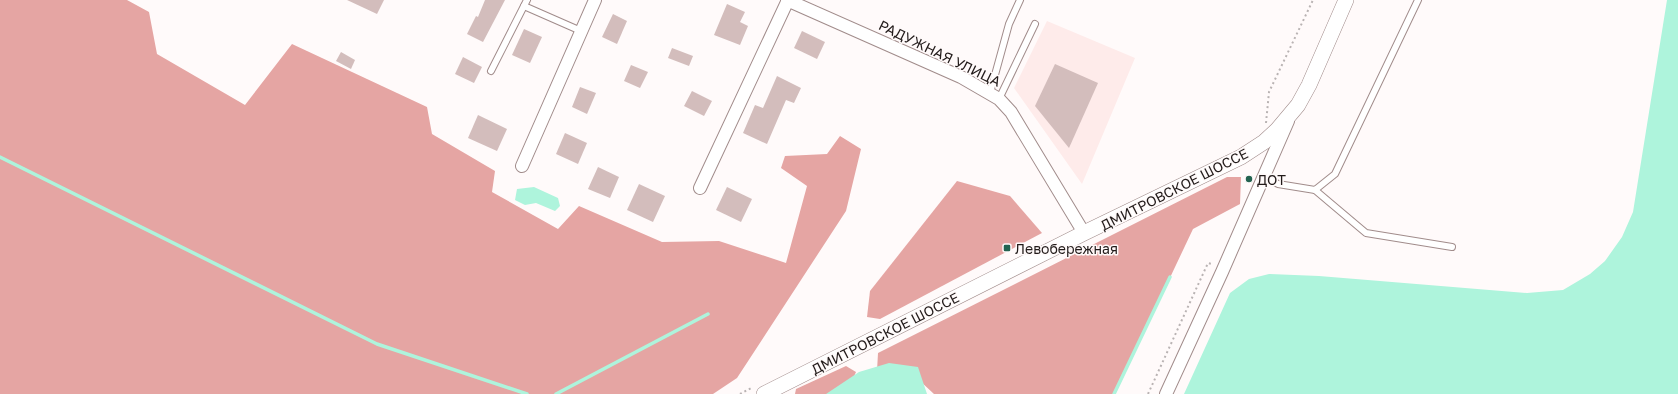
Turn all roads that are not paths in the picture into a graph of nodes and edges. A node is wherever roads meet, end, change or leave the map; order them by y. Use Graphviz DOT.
graph roads {
  1 [pos="595,0"];
  2 [pos="788,0"];
  3 [pos="1020,0"];
  4 [pos="1346,0"];
  5 [pos="1418,0"];
  6 [pos="526,3"];
  7 [pos="1035,24"];
  8 [pos="580,31"];
  9 [pos="491,71"];
  10 [pos="994,96"];
  11 [pos="1290,117"];
  12 [pos="522,166"];
  13 [pos="1264,176"];
  14 [pos="700,188"];
  15 [pos="1315,190"];
  16 [pos="1084,233"];
  17 [pos="1452,247"];
  18 [pos="764,394"];
  19 [pos="1166,394"];
  1 -- 8 [label="street"];
  2 -- 10 [label="street, РАДУЖНАЯ УЛИЦА"];
  2 -- 14 [label="street"];
  3 -- 10 [label="lane"];
  4 -- 11 [label="street, ДМИТРОВСКОЕ ШОССЕ"];
  5 -- 15 [label="lane"];
  6 -- 8 [label="lane"];
  6 -- 9 [label="lane"];
  7 -- 10 [label="lane"];
  8 -- 12 [label="street"];
  10 -- 16 [label="street, РАДУЖНАЯ УЛИЦА"];
  11 -- 13 [label="street"];
  11 -- 16 [label="street, ДМИТРОВСКОЕ ШОССЕ"];
  13 -- 15 [label="lane"];
  13 -- 19 [label="street"];
  15 -- 17 [label="lane"];
  16 -- 18 [label="street, ДМИТРОВСКОЕ ШОССЕ"];
}
